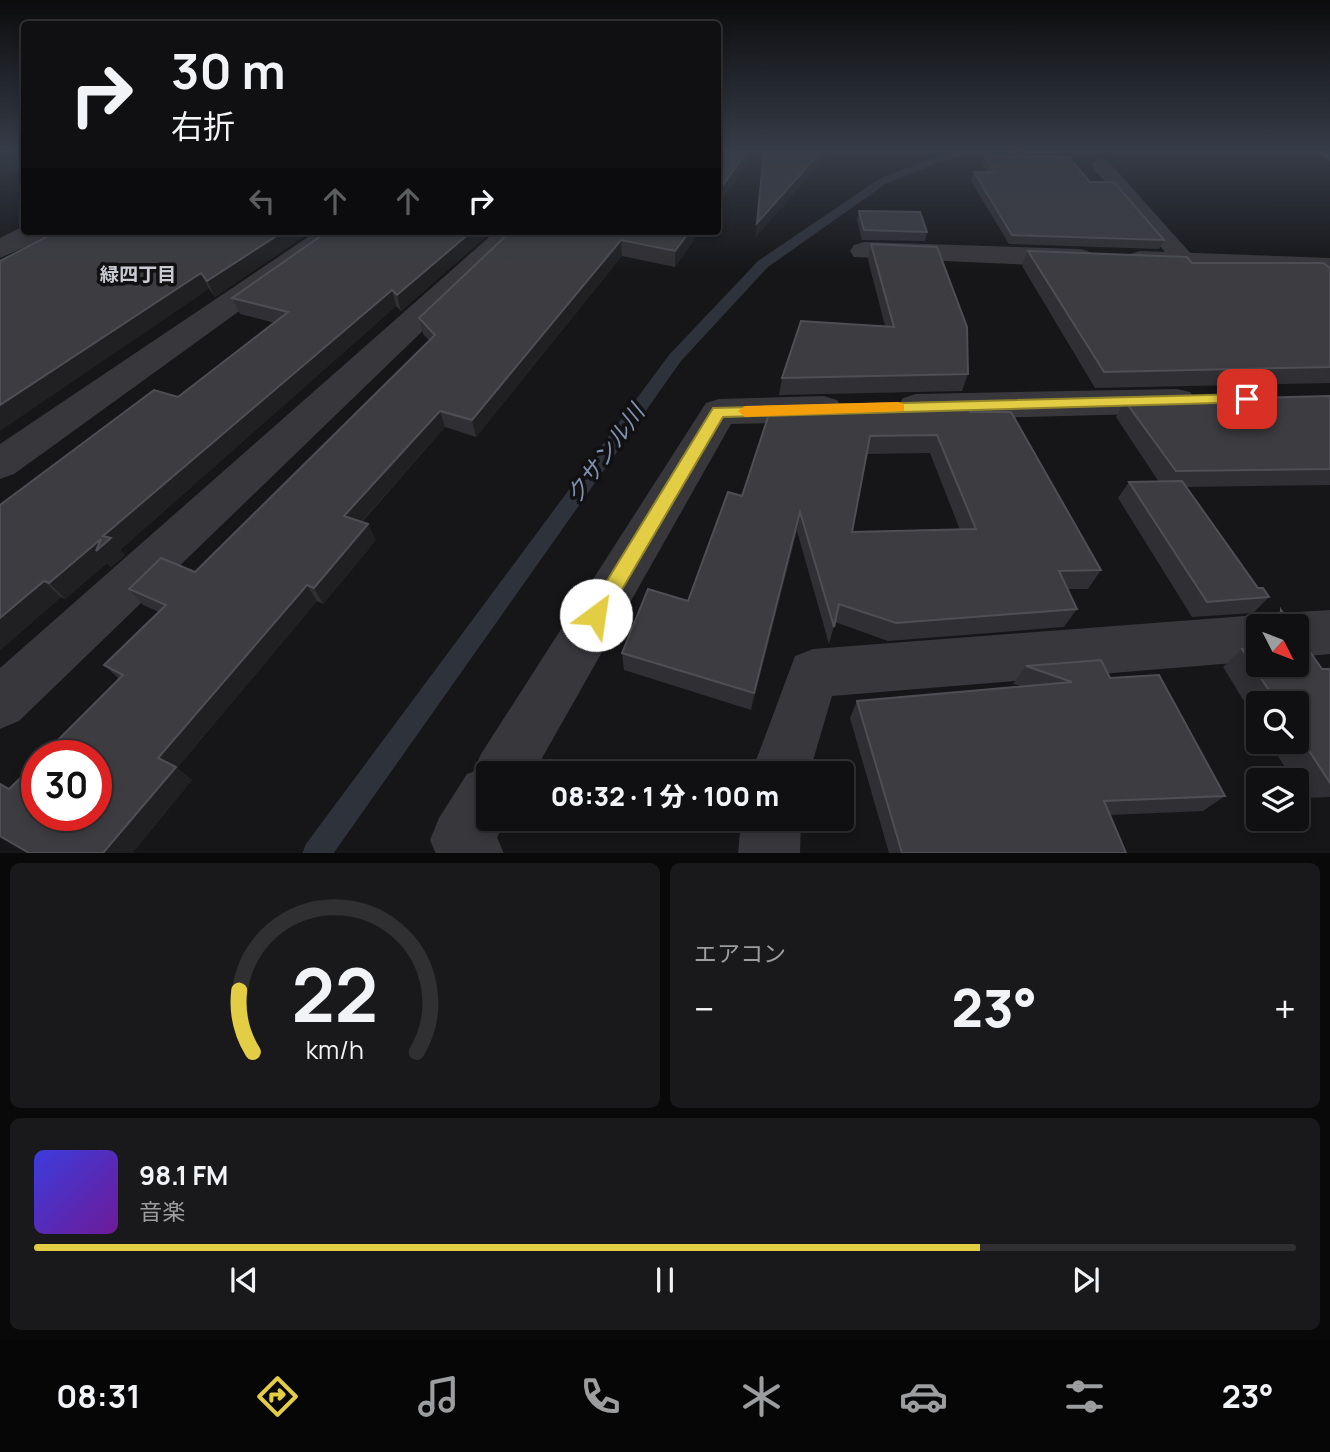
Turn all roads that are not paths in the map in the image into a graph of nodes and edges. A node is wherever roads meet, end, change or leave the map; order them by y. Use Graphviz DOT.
graph roads {
  1 [pos="1123,190"];
  2 [pos="29,235"];
  3 [pos="330,235"];
  4 [pos="508,235"];
  5 [pos="0,249"];
  6 [pos="864,251"];
  7 [pos="1185,261"];
  8 [pos="1330,267"];
  9 [pos="1219,400"];
  10 [pos="0,464"];
  11 [pos="1330,632"];
  12 [pos="1309,634"];
  13 [pos="1246,639"];
  14 [pos="0,703"];
  15 [pos="509,761"];
  16 [pos="784,761"];
  17 [pos="476,815"];
  18 [pos="770,831"];
  19 [pos="473,853"];
  20 [pos="769,853"];
  1 -- 7 [label="lane"];
  2 -- 5 [label="street"];
  3 -- 10 [label="street"];
  4 -- 14 [label="street"];
  6 -- 7 [label="street"];
  7 -- 8 [label="street"];
  9 -- 15 [label="street"];
  11 -- 12 [label="street"];
  13 -- 16 [label="street"];
  17 -- 19 [label="street"];
  18 -- 20 [label="street"];
}
